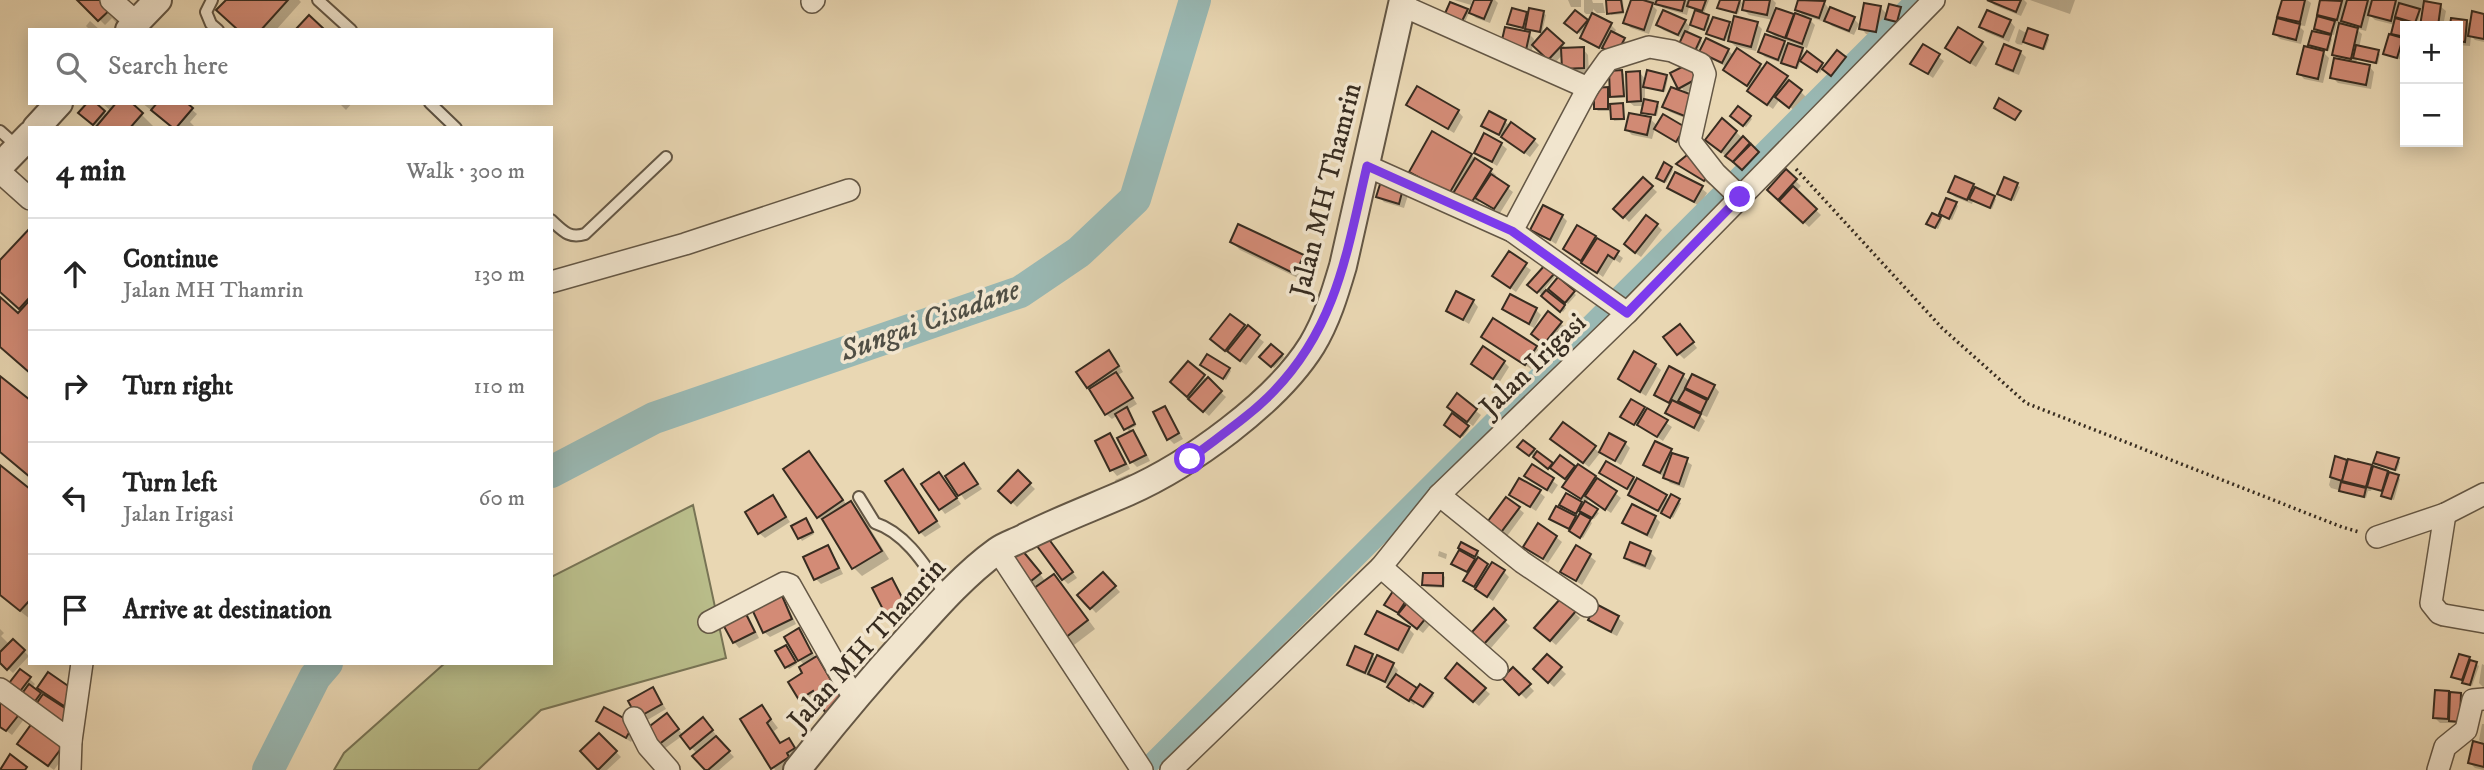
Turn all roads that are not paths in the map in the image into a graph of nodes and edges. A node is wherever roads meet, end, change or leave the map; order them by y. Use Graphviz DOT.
graph roads {
  1 [pos="111,0"];
  2 [pos="158,0"];
  3 [pos="212,0"];
  4 [pos="318,0"];
  5 [pos="1403,3"];
  6 [pos="1919,5"];
  7 [pos="132,26"];
  8 [pos="216,28"];
  9 [pos="349,28"];
  10 [pos="1588,88"];
  11 [pos="58,105"];
  12 [pos="432,105"];
  13 [pos="32,126"];
  14 [pos="454,126"];
  15 [pos="21,135"];
  16 [pos="666,158"];
  17 [pos="0,166"];
  18 [pos="1367,166"];
  19 [pos="0,172"];
  20 [pos="849,190"];
  21 [pos="1733,190"];
  22 [pos="28,197"];
  23 [pos="553,222"];
  24 [pos="1512,231"];
  25 [pos="553,281"];
  26 [pos="1620,307"];
  27 [pos="2484,494"];
  28 [pos="1439,495"];
  29 [pos="859,496"];
  30 [pos="2445,514"];
  31 [pos="2378,537"];
  32 [pos="998,551"];
  33 [pos="1381,568"];
  34 [pos="946,596"];
  35 [pos="1587,606"];
  36 [pos="709,622"];
  37 [pos="2484,622"];
  38 [pos="82,665"];
  39 [pos="1497,669"];
  40 [pos="0,690"];
  41 [pos="854,698"];
  42 [pos="2484,699"];
  43 [pos="634,718"];
  44 [pos="71,741"];
  45 [pos="1140,768"];
  46 [pos="70,770"];
  47 [pos="669,770"];
  48 [pos="797,770"];
  49 [pos="1171,770"];
  50 [pos="2438,770"];
  1 -- 7 [label="street"];
  2 -- 7 [label="street"];
  3 -- 8 [label="lane"];
  4 -- 9 [label="lane"];
  5 -- 10 [label="street"];
  5 -- 18 [label="street, Jalan MH Thamrin"];
  6 -- 21 [label="street, Jalan Irigasi"];
  10 -- 21 [label="street"];
  10 -- 24 [label="street"];
  11 -- 13 [label="street"];
  12 -- 14 [label="lane"];
  15 -- 17 [label="street"];
  16 -- 23 [label="lane"];
  18 -- 24 [label="street"];
  18 -- 32 [label="street, Jalan MH Thamrin"];
  19 -- 22 [label="street"];
  20 -- 25 [label="street"];
  21 -- 26 [label="street, Jalan Irigasi"];
  24 -- 26 [label="street"];
  26 -- 28 [label="street, Jalan Irigasi"];
  27 -- 30 [label="street"];
  28 -- 33 [label="street, Jalan Irigasi"];
  28 -- 35 [label="street"];
  29 -- 34 [label="lane"];
  30 -- 31 [label="street"];
  30 -- 37 [label="street"];
  32 -- 34 [label="street, Jalan MH Thamrin"];
  32 -- 45 [label="street"];
  33 -- 39 [label="street"];
  33 -- 49 [label="street, Jalan Irigasi"];
  34 -- 41 [label="street, Jalan MH Thamrin"];
  36 -- 41 [label="street"];
  38 -- 44 [label="street"];
  40 -- 44 [label="street"];
  41 -- 48 [label="street, Jalan MH Thamrin"];
  42 -- 50 [label="street"];
  43 -- 47 [label="street"];
  44 -- 46 [label="street"];
}
